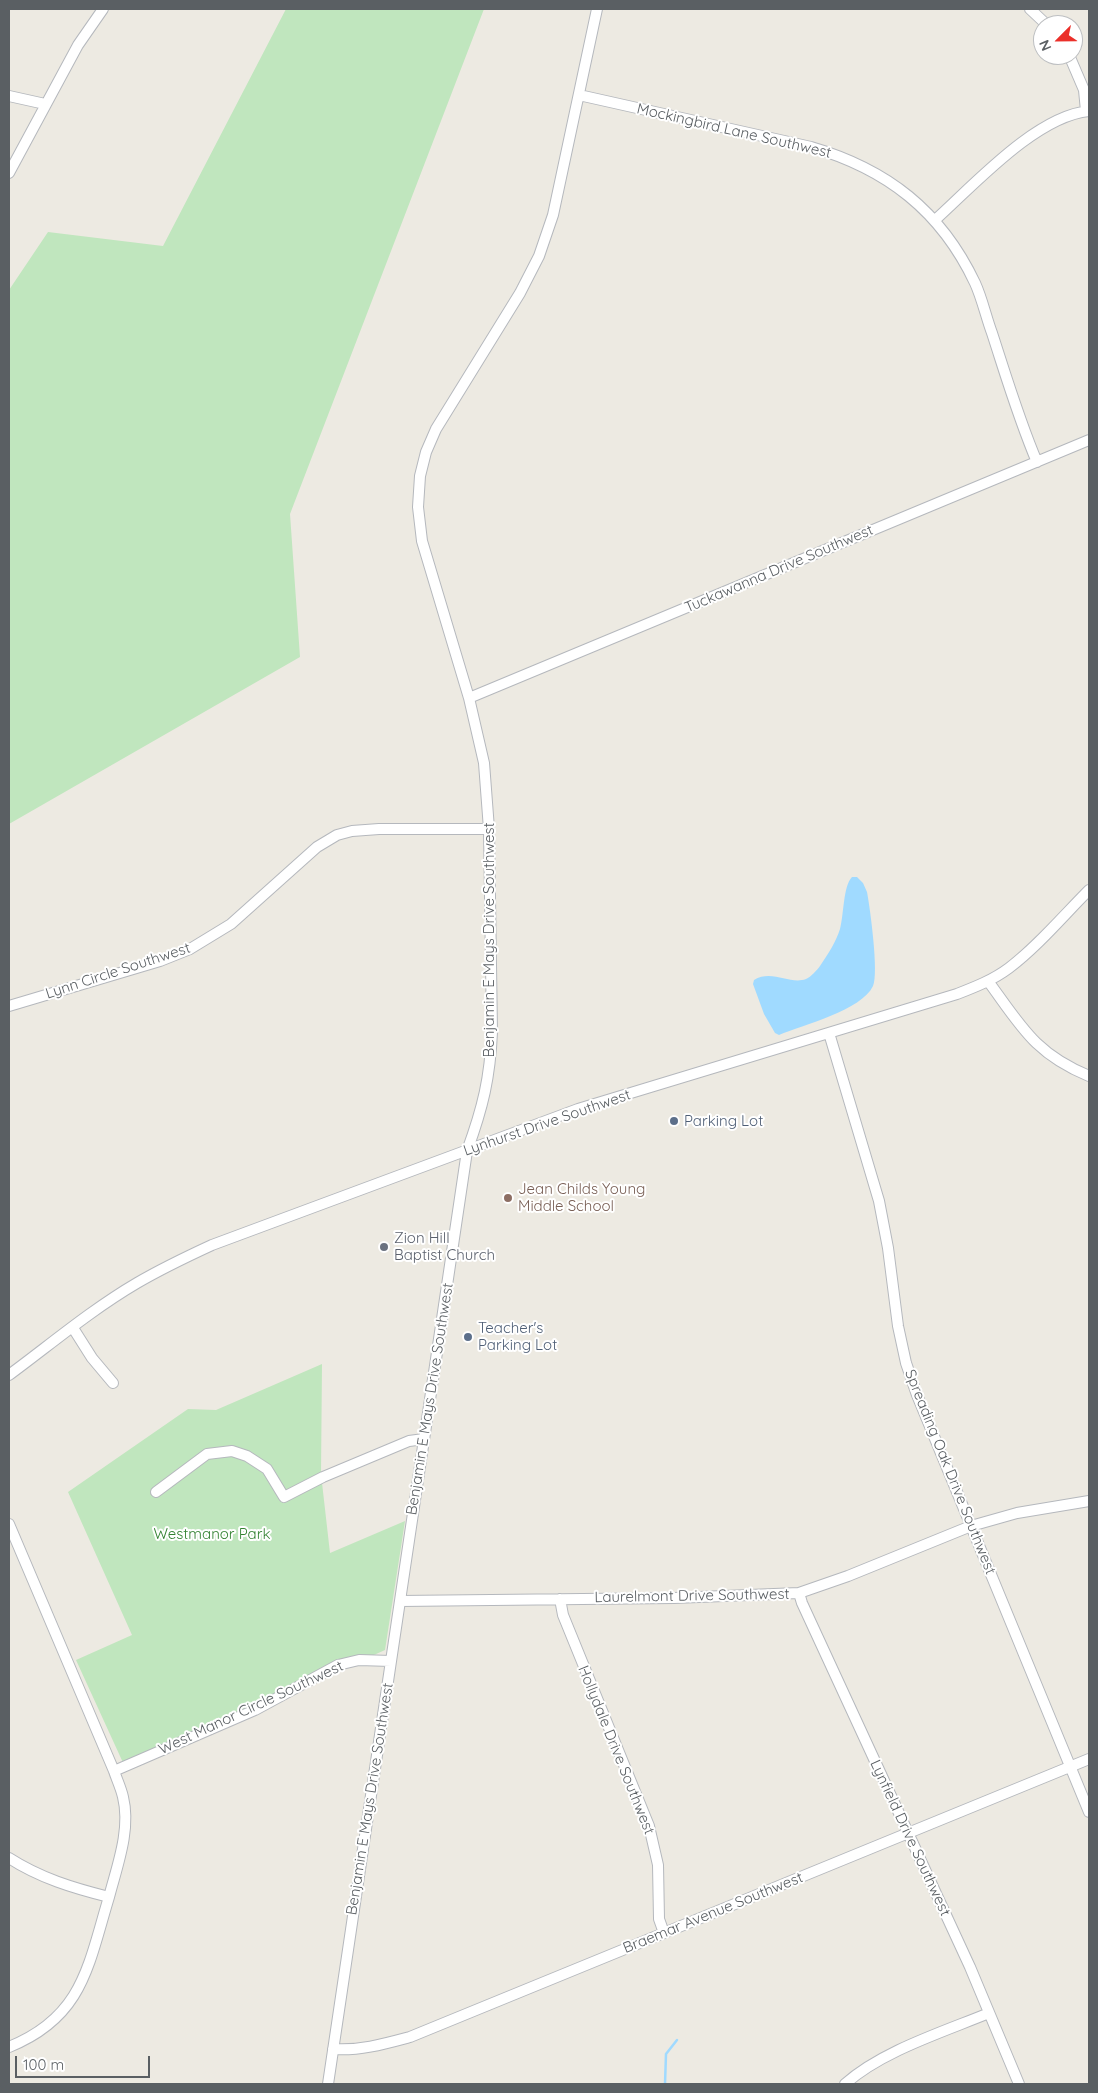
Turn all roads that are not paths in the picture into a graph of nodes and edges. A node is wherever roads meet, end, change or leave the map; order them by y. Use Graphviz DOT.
graph roads {
  1 [pos="103,9"];
  2 [pos="597,9"];
  3 [pos="1073,65"];
  4 [pos="579,95"];
  5 [pos="9,96"];
  6 [pos="45,104"];
  7 [pos="1088,111"];
  8 [pos="9,173"];
  9 [pos="935,220"];
  10 [pos="1089,440"];
  11 [pos="1037,462"];
  12 [pos="469,698"];
  13 [pos="489,829"];
  14 [pos="1089,890"];
  15 [pos="988,981"];
  16 [pos="9,1006"];
  17 [pos="829,1033"];
  18 [pos="1089,1076"];
  19 [pos="467,1151"];
  20 [pos="73,1328"];
  21 [pos="9,1375"];
  22 [pos="113,1383"];
  23 [pos="424,1438"];
  24 [pos="156,1492"];
  25 [pos="1089,1501"];
  26 [pos="9,1524"];
  27 [pos="971,1526"];
  28 [pos="799,1593"];
  29 [pos="560,1599"];
  30 [pos="400,1601"];
  31 [pos="391,1660"];
  32 [pos="1089,1759"];
  33 [pos="1071,1767"];
  34 [pos="114,1771"];
  35 [pos="1089,1812"];
  36 [pos="908,1833"];
  37 [pos="9,1858"];
  38 [pos="109,1898"];
  39 [pos="664,1933"];
  40 [pos="989,2013"];
  41 [pos="9,2047"];
  42 [pos="333,2049"];
  43 [pos="328,2084"];
  44 [pos="845,2084"];
  45 [pos="1019,2084"];
  1 -- 6 [label="street"];
  2 -- 4 [label="street, Benjamin E Mays Drive Southwest"];
  3 -- 7 [label="street"];
  4 -- 9 [label="street, Mockingbird Lane Southwest"];
  4 -- 12 [label="street, Benjamin E Mays Drive Southwest"];
  5 -- 6 [label="street"];
  6 -- 8 [label="street"];
  7 -- 9 [label="street"];
  9 -- 11 [label="street, Mockingbird Lane Southwest"];
  10 -- 11 [label="street, Tuckawanna Drive Southwest"];
  11 -- 12 [label="street, Tuckawanna Drive Southwest"];
  12 -- 13 [label="street, Benjamin E Mays Drive Southwest"];
  13 -- 16 [label="street, Lynn Circle Southwest"];
  13 -- 19 [label="street, Benjamin E Mays Drive Southwest"];
  14 -- 15 [label="street, Lynhurst Drive Southwest"];
  15 -- 17 [label="street, Lynhurst Drive Southwest"];
  15 -- 18 [label="street"];
  17 -- 19 [label="street, Lynhurst Drive Southwest"];
  17 -- 27 [label="street, Spreading Oak Drive Southwest"];
  19 -- 20 [label="street, Lynhurst Drive Southwest"];
  19 -- 23 [label="street, Benjamin E Mays Drive Southwest"];
  20 -- 21 [label="street, Lynhurst Drive Southwest"];
  20 -- 22 [label="street"];
  23 -- 24 [label="street"];
  23 -- 30 [label="street, Benjamin E Mays Drive Southwest"];
  25 -- 27 [label="street, Laurelmont Drive Southwest"];
  26 -- 34 [label="street"];
  27 -- 28 [label="street, Laurelmont Drive Southwest"];
  27 -- 33 [label="street, Spreading Oak Drive Southwest"];
  28 -- 29 [label="street, Laurelmont Drive Southwest"];
  28 -- 36 [label="street, Lynfield Drive Southwest"];
  29 -- 30 [label="street, Laurelmont Drive Southwest"];
  29 -- 39 [label="street, Hollydale Drive Southwest"];
  30 -- 31 [label="street, Benjamin E Mays Drive Southwest"];
  31 -- 34 [label="street, West Manor Circle Southwest"];
  31 -- 42 [label="street, Benjamin E Mays Drive Southwest"];
  32 -- 33 [label="street, Braemar Avenue Southwest"];
  33 -- 35 [label="street, Spreading Oak Drive Southwest"];
  33 -- 36 [label="street, Braemar Avenue Southwest"];
  34 -- 38 [label="street"];
  36 -- 39 [label="street, Braemar Avenue Southwest"];
  36 -- 40 [label="street, Lynfield Drive Southwest"];
  37 -- 38 [label="street"];
  38 -- 41 [label="street"];
  39 -- 42 [label="street, Braemar Avenue Southwest"];
  40 -- 44 [label="street"];
  40 -- 45 [label="street, Lynfield Drive Southwest"];
  42 -- 43 [label="street, Benjamin E Mays Drive Southwest"];
}
